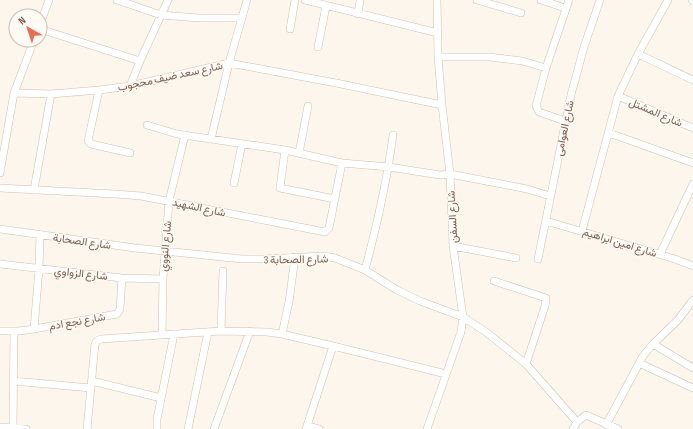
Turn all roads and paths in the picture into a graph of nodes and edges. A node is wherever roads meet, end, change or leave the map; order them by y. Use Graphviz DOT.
graph roads {
  1 [pos="117,0"];
  2 [pos="168,0"];
  3 [pos="247,0"];
  4 [pos="295,0"];
  5 [pos="305,0"];
  6 [pos="360,0"];
  7 [pos="437,0"];
  8 [pos="477,0"];
  9 [pos="541,0"];
  10 [pos="569,0"];
  11 [pos="600,0"];
  12 [pos="668,0"];
  13 [pos="326,6"];
  14 [pos="565,8"];
  15 [pos="521,13"];
  16 [pos="358,14"];
  17 [pos="161,15"];
  18 [pos="242,18"];
  19 [pos="290,29"];
  20 [pos="48,32"];
  21 [pos="438,34"];
  22 [pos="318,47"];
  23 [pos="31,48"];
  24 [pos="638,54"];
  25 [pos="438,57"];
  26 [pos="140,61"];
  27 [pos="229,63"];
  28 [pos="546,68"];
  29 [pos="693,79"];
  30 [pos="130,86"];
  31 [pos="99,90"];
  32 [pos="14,93"];
  33 [pos="51,94"];
  34 [pos="618,96"];
  35 [pos="308,106"];
  36 [pos="442,106"];
  37 [pos="565,121"];
  38 [pos="147,125"];
  39 [pos="693,128"];
  40 [pos="609,133"];
  41 [pos="185,134"];
  42 [pos="393,135"];
  43 [pos="210,139"];
  44 [pos="242,144"];
  45 [pos="285,150"];
  46 [pos="130,153"];
  47 [pos="299,153"];
  48 [pos="2,158"];
  49 [pos="342,163"];
  50 [pos="693,163"];
  51 [pos="389,167"];
  52 [pos="0,173"];
  53 [pos="450,174"];
  54 [pos="234,183"];
  55 [pos="693,184"];
  56 [pos="0,188"];
  57 [pos="34,190"];
  58 [pos="550,196"];
  59 [pos="335,199"];
  60 [pos="169,201"];
  61 [pos="546,221"];
  62 [pos="0,229"];
  63 [pos="582,231"];
  64 [pos="40,235"];
  65 [pos="453,246"];
  66 [pos="164,251"];
  67 [pos="660,254"];
  68 [pos="294,257"];
  69 [pos="516,258"];
  70 [pos="538,259"];
  71 [pos="0,264"];
  72 [pos="693,266"];
  73 [pos="39,269"];
  74 [pos="365,270"];
  75 [pos="223,271"];
  76 [pos="122,278"];
  77 [pos="162,278"];
  78 [pos="494,281"];
  79 [pos="693,300"];
  80 [pos="463,317"];
  81 [pos="34,329"];
  82 [pos="0,331"];
  83 [pos="14,331"];
  84 [pos="221,331"];
  85 [pos="250,331"];
  86 [pos="208,332"];
  87 [pos="174,334"];
  88 [pos="282,334"];
  89 [pos="162,335"];
  90 [pos="653,344"];
  91 [pos="333,346"];
  92 [pos="526,364"];
  93 [pos="639,364"];
  94 [pos="693,368"];
  95 [pos="446,374"];
  96 [pos="13,381"];
  97 [pos="92,384"];
  98 [pos="693,388"];
  99 [pos="161,398"];
  100 [pos="577,422"];
  101 [pos="606,425"];
  102 [pos="0,427"];
  103 [pos="13,428"];
  104 [pos="306,428"];
  105 [pos="26,429"];
  106 [pos="87,429"];
  107 [pos="157,429"];
  108 [pos="188,429"];
  109 [pos="214,429"];
  110 [pos="319,429"];
  111 [pos="427,429"];
  112 [pos="573,429"];
  113 [pos="618,429"];
  1 -- 17 [label="street"];
  2 -- 17 [label="street"];
  3 -- 18 [label="street"];
  4 -- 19 [label="street"];
  5 -- 13 [label="street"];
  6 -- 16 [label="street"];
  7 -- 21 [label="street, شارع السفن"];
  8 -- 15 [label="street"];
  9 -- 14 [label="street"];
  10 -- 14 [label="street"];
  11 -- 37 [label="street, شارع العوامى"];
  12 -- 24 [label="street"];
  13 -- 16 [label="street"];
  13 -- 22 [label="street"];
  14 -- 28 [label="street"];
  16 -- 21 [label="street"];
  17 -- 18 [label="street"];
  17 -- 26 [label="street"];
  18 -- 27 [label="street"];
  20 -- 26 [label="street"];
  21 -- 25 [label="street, شارع السفن"];
  23 -- 32 [label="street"];
  24 -- 29 [label="street"];
  24 -- 34 [label="street"];
  25 -- 28 [label="street"];
  25 -- 36 [label="street, شارع السفن"];
  26 -- 30 [label="street"];
  27 -- 30 [label="street, شارع سعد ضيف محجوب"];
  27 -- 36 [label="street, شارع سعد ضيف محجوب"];
  27 -- 43 [label="street"];
  28 -- 37 [label="street"];
  30 -- 31 [label="street, شارع سعد ضيف محجوب"];
  31 -- 33 [label="street, شارع سعد ضيف محجوب"];
  31 -- 46 [label="street"];
  32 -- 33 [label="street, شارع سعد ضيف محجوب"];
  32 -- 48 [label="street"];
  33 -- 57 [label="street"];
  34 -- 39 [label="street, شارع المشتل"];
  34 -- 40 [label="street"];
  35 -- 47 [label="street"];
  36 -- 53 [label="street, شارع السفن"];
  37 -- 58 [label="street, شارع العوامى"];
  38 -- 41 [label="street"];
  40 -- 50 [label="street"];
  40 -- 63 [label="street"];
  41 -- 43 [label="street"];
  41 -- 60 [label="street, شارع النووي"];
  42 -- 51 [label="street"];
  43 -- 44 [label="street"];
  44 -- 45 [label="street"];
  44 -- 54 [label="street"];
  45 -- 47 [label="street"];
  45 -- 59 [label="street"];
  47 -- 49 [label="street"];
  48 -- 52 [label="street"];
  49 -- 51 [label="street"];
  49 -- 59 [label="street, شارع الشهيد"];
  51 -- 53 [label="street"];
  51 -- 74 [label="street"];
  53 -- 58 [label="street"];
  53 -- 65 [label="street, شارع السفن"];
  55 -- 67 [label="street"];
  56 -- 57 [label="street, شارع الشهيد"];
  57 -- 60 [label="street, شارع الشهيد"];
  58 -- 61 [label="street, شارع العوامى"];
  59 -- 60 [label="street, شارع الشهيد"];
  60 -- 66 [label="street, شارع النووي"];
  61 -- 63 [label="street, شارع امين ابراهيم"];
  61 -- 70 [label="street, شارع العوامى"];
  62 -- 64 [label="street, شارع الصحابة"];
  63 -- 67 [label="street, شارع امين ابراهيم"];
  64 -- 66 [label="street, شارع الصحابة"];
  64 -- 73 [label="street"];
  65 -- 69 [label="street"];
  65 -- 80 [label="street, شارع السفن"];
  66 -- 68 [label="street, شارع الصحابة 3"];
  66 -- 77 [label="street, شارع النووي"];
  67 -- 72 [label="street, شارع امين ابراهيم"];
  68 -- 74 [label="street, شارع الصحابة 3"];
  68 -- 88 [label="street"];
  71 -- 73 [label="street, شارع الزواوي"];
  73 -- 76 [label="street, شارع الزواوي"];
  73 -- 81 [label="street"];
  74 -- 80 [label="street, شارع الصحابة 3"];
  75 -- 84 [label="street"];
  76 -- 77 [label="street, شارع الزواوي"];
  76 -- 81 [label="street, شارع نجع ادم"];
  77 -- 89 [label="street, شارع النووي"];
  78 -- 92 [label="street"];
  79 -- 90 [label="street"];
  80 -- 92 [label="street, شارع الصحابة 3"];
  80 -- 95 [label="street, شارع السفن"];
  81 -- 83 [label="street, شارع نجع ادم"];
  82 -- 83 [label="street, شارع نجع ادم"];
  83 -- 96 [label="street"];
  84 -- 85 [label="street"];
  84 -- 86 [label="street"];
  85 -- 88 [label="street"];
  85 -- 109 [label="street"];
  86 -- 87 [label="street"];
  86 -- 108 [label="street"];
  87 -- 89 [label="street"];
  87 -- 99 [label="street"];
  88 -- 91 [label="street"];
  89 -- 97 [label="street"];
  90 -- 93 [label="street"];
  90 -- 94 [label="street"];
  91 -- 95 [label="street"];
  91 -- 104 [label="street"];
  92 -- 100 [label="street, شارع الصحابة 3"];
  93 -- 98 [label="street"];
  93 -- 101 [label="street"];
  95 -- 111 [label="street, شارع السفن"];
  96 -- 97 [label="street"];
  96 -- 103 [label="street"];
  97 -- 99 [label="street"];
  97 -- 106 [label="street"];
  99 -- 107 [label="street"];
  100 -- 101 [label="street"];
  100 -- 112 [label="street"];
  101 -- 113 [label="street"];
  102 -- 103 [label="street"];
  103 -- 105 [label="street"];
  104 -- 110 [label="street"];
}
